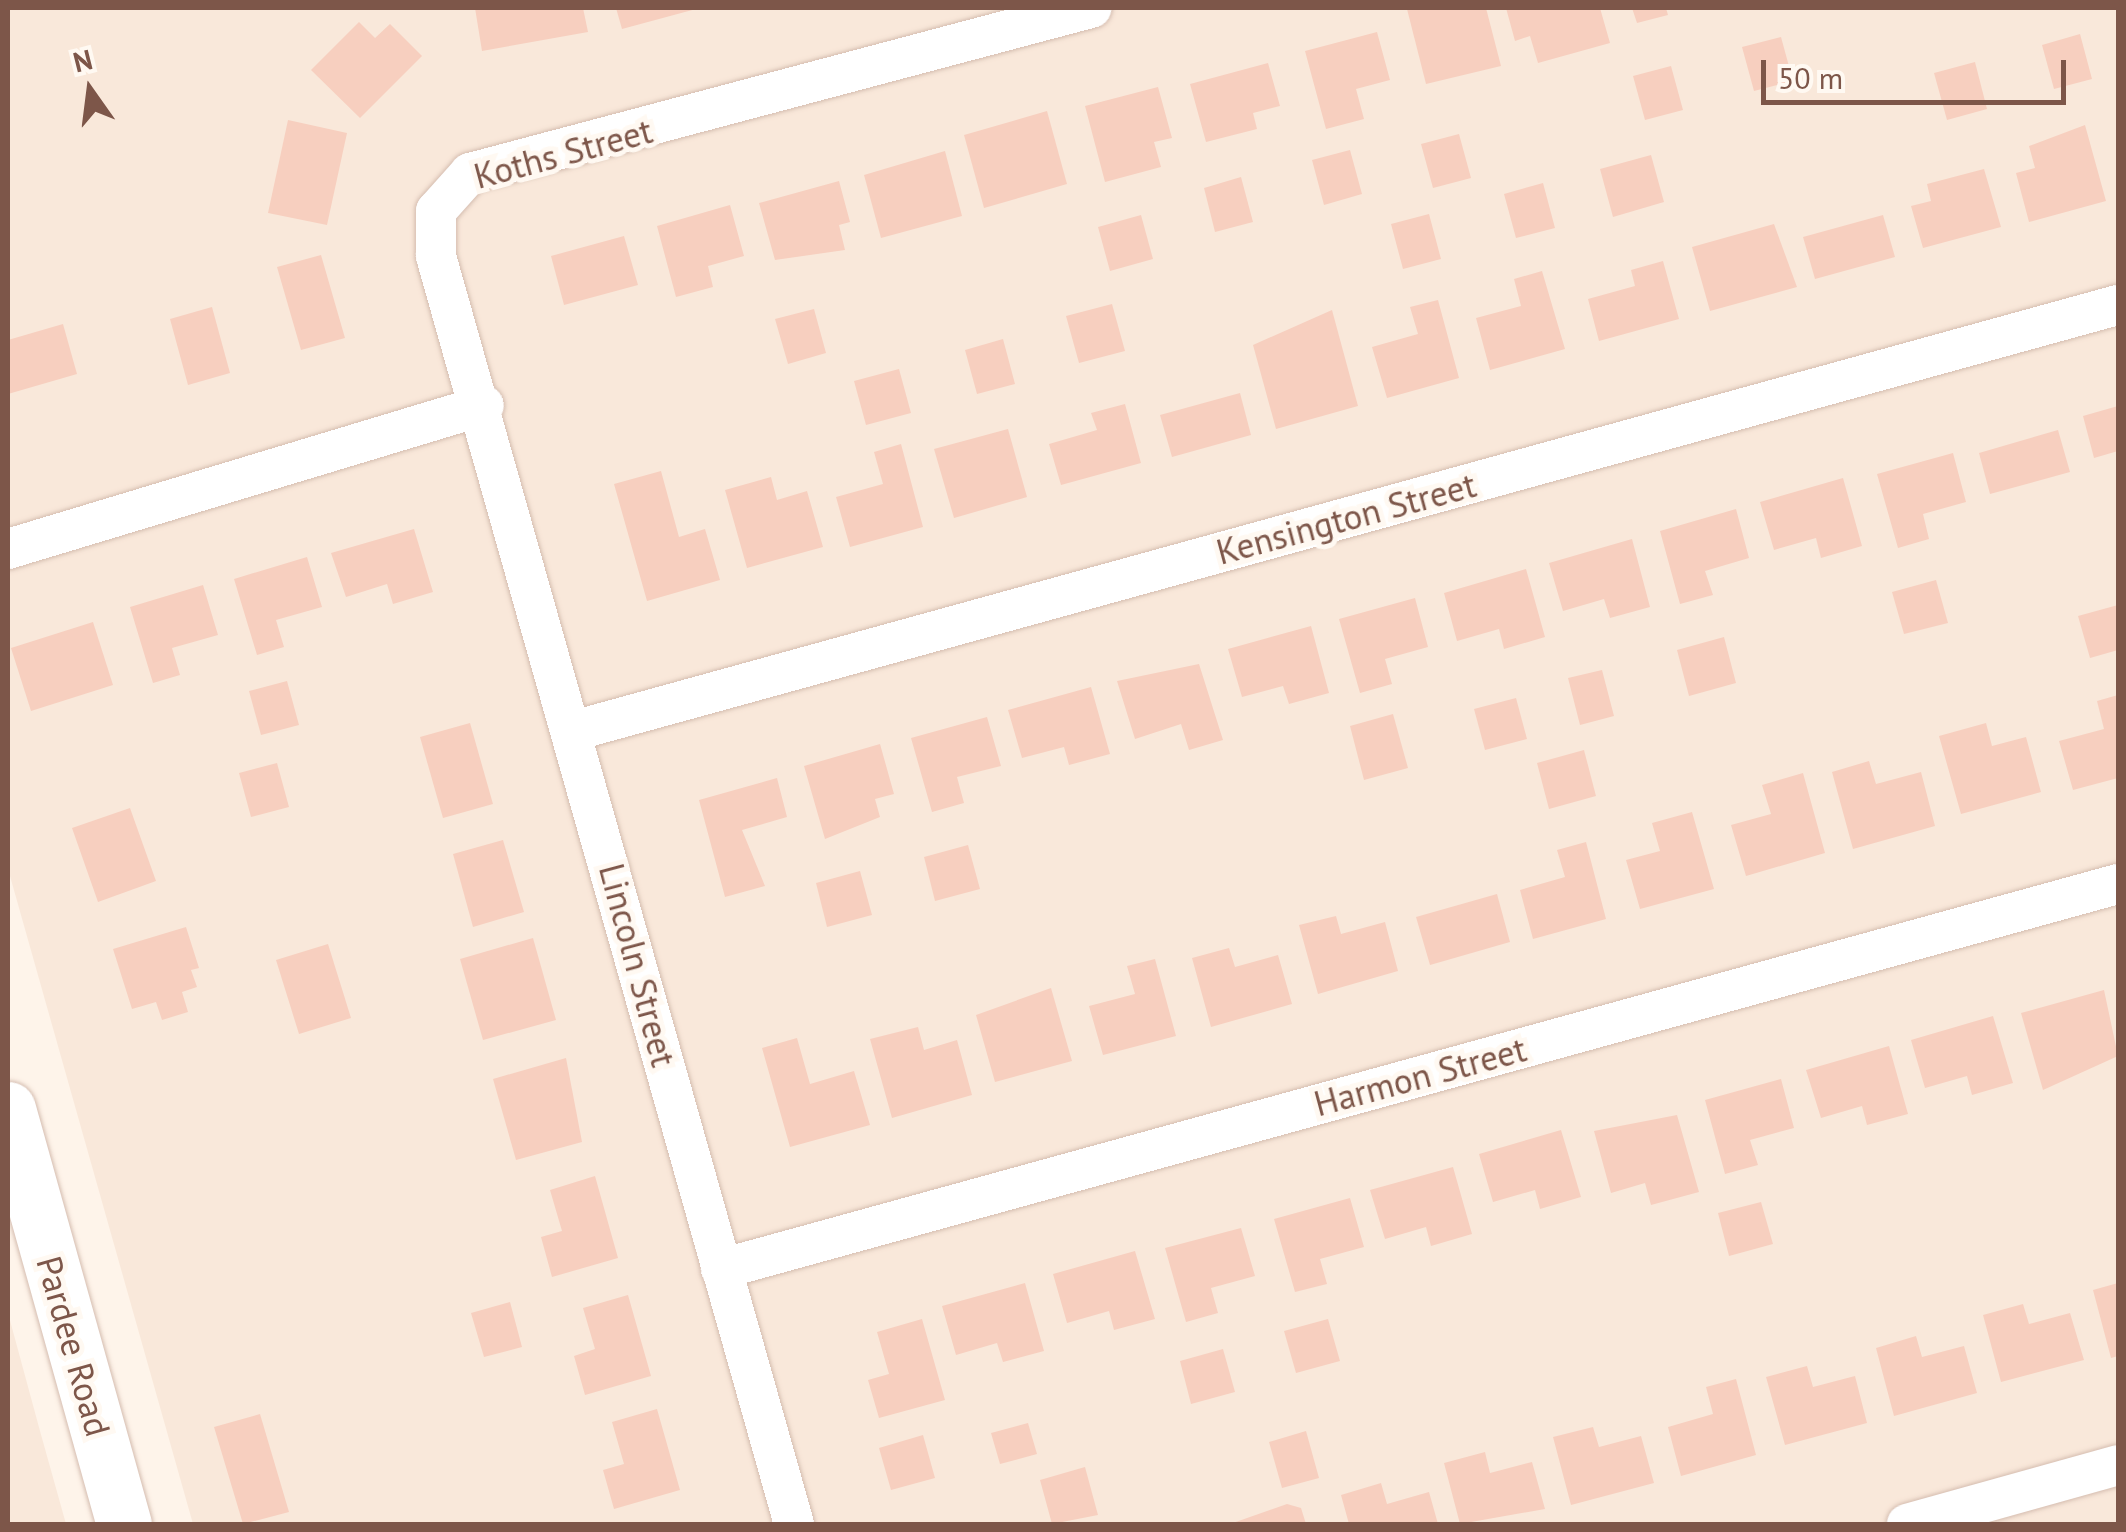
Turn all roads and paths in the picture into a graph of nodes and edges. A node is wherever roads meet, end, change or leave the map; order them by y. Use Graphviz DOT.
graph roads {
  1 [pos="1091,8"];
  2 [pos="2118,305"];
  3 [pos="484,405"];
  4 [pos="8,549"];
  5 [pos="573,730"];
  6 [pos="2118,884"];
  7 [pos="8,1109"];
  8 [pos="22,1221"];
  9 [pos="721,1268"];
  10 [pos="2118,1465"];
  11 [pos="124,1524"];
  12 [pos="794,1524"];
  13 [pos="1907,1524"];
  1 -- 3 [label="street, Koths Street"];
  2 -- 5 [label="street, Kensington Street"];
  3 -- 4 [label="street"];
  3 -- 5 [label="street, Lincoln Street"];
  5 -- 9 [label="street, Lincoln Street"];
  6 -- 9 [label="street, Harmon Street"];
  7 -- 8 [label="main road, Pardee Road"];
  8 -- 11 [label="main road, Pardee Road"];
  9 -- 12 [label="street, Lincoln Street"];
  10 -- 13 [label="street"];
}
